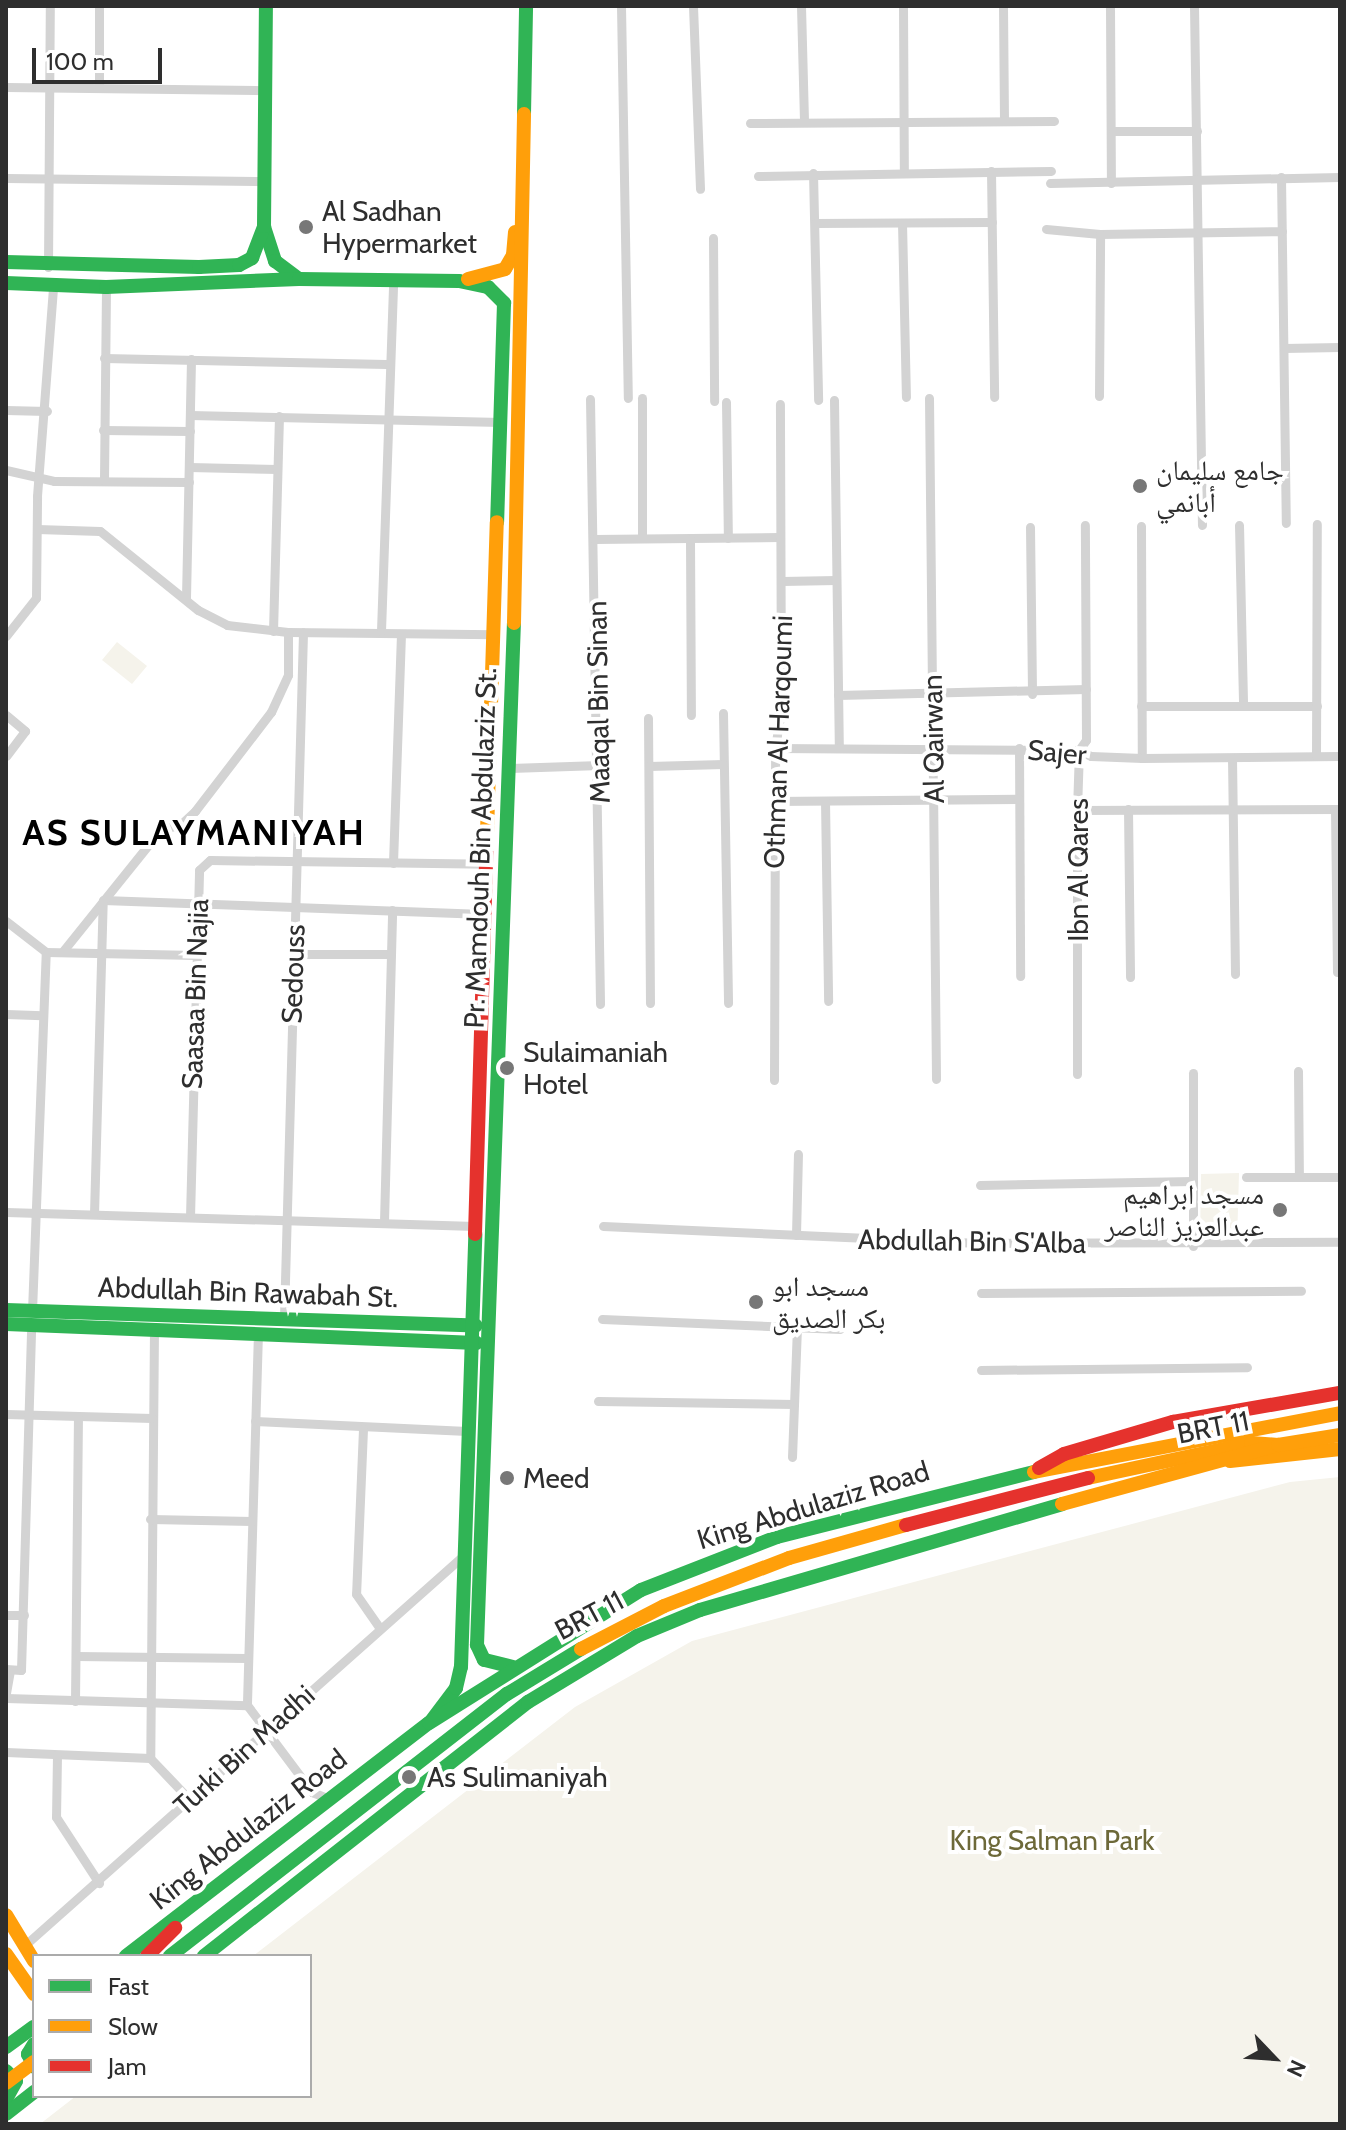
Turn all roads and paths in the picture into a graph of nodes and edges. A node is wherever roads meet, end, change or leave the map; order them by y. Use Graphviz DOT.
graph roads {
  1 [pos="50,6"];
  2 [pos="99,6"];
  3 [pos="266,6"];
  4 [pos="526,6"];
  5 [pos="621,6"];
  6 [pos="693,6"];
  7 [pos="801,6"];
  8 [pos="903,6"];
  9 [pos="1003,6"];
  10 [pos="1110,6"];
  11 [pos="1194,6"];
  12 [pos="6,87"];
  13 [pos="50,87"];
  14 [pos="99,87"];
  15 [pos="265,90"];
  16 [pos="904,121"];
  17 [pos="1004,121"];
  18 [pos="1054,121"];
  19 [pos="804,122"];
  20 [pos="750,123"];
  21 [pos="1113,131"];
  22 [pos="1197,131"];
  23 [pos="904,171"];
  24 [pos="991,171"];
  25 [pos="1051,171"];
  26 [pos="813,173"];
  27 [pos="758,176"];
  28 [pos="1281,177"];
  29 [pos="1340,177"];
  30 [pos="6,178"];
  31 [pos="50,178"];
  32 [pos="266,181"];
  33 [pos="1197,182"];
  34 [pos="1050,183"];
  35 [pos="1111,183"];
  36 [pos="700,189"];
  37 [pos="522,210"];
  38 [pos="992,222"];
  39 [pos="815,223"];
  40 [pos="902,223"];
  41 [pos="264,226"];
  42 [pos="1046,229"];
  43 [pos="1282,231"];
  44 [pos="1196,233"];
  45 [pos="1100,234"];
  46 [pos="713,238"];
  47 [pos="6,262"];
  48 [pos="48,267"];
  49 [pos="299,279"];
  50 [pos="393,281"];
  51 [pos="459,281"];
  52 [pos="6,283"];
  53 [pos="53,287"];
  54 [pos="106,287"];
  55 [pos="1340,347"];
  56 [pos="1284,348"];
  57 [pos="104,358"];
  58 [pos="191,359"];
  59 [pos="386,364"];
  60 [pos="1099,396"];
  61 [pos="906,397"];
  62 [pos="994,397"];
  63 [pos="628,398"];
  64 [pos="642,398"];
  65 [pos="929,398"];
  66 [pos="590,399"];
  67 [pos="818,400"];
  68 [pos="834,400"];
  69 [pos="714,401"];
  70 [pos="726,402"];
  71 [pos="780,404"];
  72 [pos="6,410"];
  73 [pos="47,411"];
  74 [pos="190,415"];
  75 [pos="279,416"];
  76 [pos="386,418"];
  77 [pos="501,422"];
  78 [pos="103,430"];
  79 [pos="190,431"];
  80 [pos="189,467"];
  81 [pos="277,469"];
  82 [pos="6,470"];
  83 [pos="42,476"];
  84 [pos="104,480"];
  85 [pos="189,482"];
  86 [pos="1286,523"];
  87 [pos="1317,524"];
  88 [pos="1085,525"];
  89 [pos="1202,525"];
  90 [pos="1239,525"];
  91 [pos="1141,526"];
  92 [pos="1030,527"];
  93 [pos="37,529"];
  94 [pos="780,537"];
  95 [pos="642,538"];
  96 [pos="728,538"];
  97 [pos="594,539"];
  98 [pos="690,539"];
  99 [pos="836,580"];
  100 [pos="782,581"];
  101 [pos="186,598"];
  102 [pos="273,631"];
  103 [pos="381,631"];
  104 [pos="288,632"];
  105 [pos="303,632"];
  106 [pos="495,634"];
  107 [pos="401,635"];
  108 [pos="6,636"];
  109 [pos="1086,689"];
  110 [pos="1032,694"];
  111 [pos="838,695"];
  112 [pos="933,695"];
  113 [pos="1243,705"];
  114 [pos="1141,706"];
  115 [pos="1317,706"];
  116 [pos="723,713"];
  117 [pos="6,715"];
  118 [pos="691,715"];
  119 [pos="648,718"];
  120 [pos="933,746"];
  121 [pos="839,747"];
  122 [pos="775,748"];
  123 [pos="1019,748"];
  124 [pos="1079,750"];
  125 [pos="6,756"];
  126 [pos="1316,756"];
  127 [pos="1340,756"];
  128 [pos="1142,758"];
  129 [pos="1232,758"];
  130 [pos="723,764"];
  131 [pos="600,765"];
  132 [pos="649,766"];
  133 [pos="510,768"];
  134 [pos="1019,799"];
  135 [pos="934,800"];
  136 [pos="774,801"];
  137 [pos="825,801"];
  138 [pos="1128,809"];
  139 [pos="1233,809"];
  140 [pos="1337,809"];
  141 [pos="1077,810"];
  142 [pos="297,861"];
  143 [pos="393,863"];
  144 [pos="487,864"];
  145 [pos="103,900"];
  146 [pos="197,905"];
  147 [pos="296,906"];
  148 [pos="392,910"];
  149 [pos="484,914"];
  150 [pos="6,921"];
  151 [pos="63,951"];
  152 [pos="46,952"];
  153 [pos="101,952"];
  154 [pos="294,954"];
  155 [pos="390,954"];
  156 [pos="196,955"];
  157 [pos="1337,972"];
  158 [pos="1235,974"];
  159 [pos="1020,976"];
  160 [pos="1130,977"];
  161 [pos="828,1001"];
  162 [pos="650,1003"];
  163 [pos="728,1003"];
  164 [pos="600,1004"];
  165 [pos="6,1014"];
  166 [pos="42,1015"];
  167 [pos="1298,1071"];
  168 [pos="1193,1073"];
  169 [pos="1077,1074"];
  170 [pos="936,1079"];
  171 [pos="774,1080"];
  172 [pos="798,1154"];
  173 [pos="1246,1177"];
  174 [pos="1299,1177"];
  175 [pos="1340,1177"];
  176 [pos="1193,1181"];
  177 [pos="980,1185"];
  178 [pos="6,1212"];
  179 [pos="37,1213"];
  180 [pos="94,1214"];
  181 [pos="190,1217"];
  182 [pos="286,1220"];
  183 [pos="384,1222"];
  184 [pos="475,1226"];
  185 [pos="603,1226"];
  186 [pos="796,1235"];
  187 [pos="1340,1242"];
  188 [pos="1193,1246"];
  189 [pos="1301,1291"];
  190 [pos="981,1293"];
  191 [pos="6,1310"];
  192 [pos="284,1317"];
  193 [pos="32,1318"];
  194 [pos="602,1319"];
  195 [pos="6,1324"];
  196 [pos="470,1326"];
  197 [pos="489,1326"];
  198 [pos="797,1328"];
  199 [pos="154,1329"];
  200 [pos="840,1329"];
  201 [pos="258,1332"];
  202 [pos="470,1343"];
  203 [pos="488,1344"];
  204 [pos="1247,1367"];
  205 [pos="981,1370"];
  206 [pos="1340,1393"];
  207 [pos="598,1401"];
  208 [pos="794,1404"];
  209 [pos="1340,1413"];
  210 [pos="6,1414"];
  211 [pos="29,1414"];
  212 [pos="78,1416"];
  213 [pos="152,1418"];
  214 [pos="255,1421"];
  215 [pos="363,1429"];
  216 [pos="467,1431"];
  217 [pos="1340,1435"];
  218 [pos="1201,1436"];
  219 [pos="1278,1445"];
  220 [pos="1340,1449"];
  221 [pos="792,1457"];
  222 [pos="1230,1461"];
  223 [pos="1039,1468"];
  224 [pos="1110,1473"];
  225 [pos="150,1519"];
  226 [pos="252,1521"];
  227 [pos="464,1555"];
  228 [pos="6,1615"];
  229 [pos="24,1615"];
  230 [pos="379,1627"];
  231 [pos="76,1656"];
  232 [pos="148,1657"];
  233 [pos="247,1658"];
  234 [pos="513,1667"];
  235 [pos="8,1670"];
  236 [pos="6,1695"];
  237 [pos="75,1701"];
  238 [pos="149,1704"];
  239 [pos="247,1705"];
  240 [pos="429,1723"];
  241 [pos="268,1733"];
  242 [pos="6,1753"];
  243 [pos="57,1755"];
  244 [pos="150,1758"];
  245 [pos="327,1798"];
  246 [pos="189,1799"];
  247 [pos="99,1883"];
  248 [pos="203,1899"];
  249 [pos="6,1915"];
  250 [pos="25,1945"];
  251 [pos="6,1954"];
  252 [pos="129,1954"];
  253 [pos="149,1954"];
  254 [pos="173,1954"];
  255 [pos="204,1954"];
  256 [pos="32,1957"];
  257 [pos="32,1989"];
  258 [pos="32,2028"];
  259 [pos="6,2047"];
  260 [pos="32,2065"];
  261 [pos="9,2077"];
  262 [pos="32,2094"];
  263 [pos="6,2099"];
  264 [pos="6,2114"];
  1 -- 13 [label="street"];
  2 -- 14 [label="street"];
  3 -- 15 [label="street"];
  4 -- 37 [label="street, Pr. Mamdouh Bin Abdulaziz St."];
  5 -- 63 [label="street"];
  6 -- 36 [label="street"];
  7 -- 19 [label="street"];
  8 -- 16 [label="street"];
  9 -- 17 [label="street"];
  10 -- 21 [label="street"];
  11 -- 22 [label="street"];
  12 -- 13 [label="street"];
  13 -- 14 [label="street"];
  13 -- 31 [label="street"];
  14 -- 15 [label="street"];
  15 -- 32 [label="street"];
  16 -- 17 [label="street"];
  16 -- 19 [label="street"];
  16 -- 23 [label="street"];
  17 -- 18 [label="street"];
  19 -- 20 [label="street"];
  21 -- 22 [label="street"];
  21 -- 35 [label="street"];
  22 -- 33 [label="street"];
  23 -- 24 [label="street"];
  23 -- 26 [label="street"];
  24 -- 25 [label="street"];
  24 -- 38 [label="street"];
  26 -- 27 [label="street"];
  26 -- 39 [label="street"];
  28 -- 29 [label="street"];
  28 -- 33 [label="street"];
  28 -- 43 [label="street"];
  30 -- 31 [label="street"];
  31 -- 32 [label="street"];
  31 -- 48 [label="street"];
  32 -- 41 [label="street"];
  33 -- 35 [label="street"];
  33 -- 44 [label="street"];
  34 -- 35 [label="street"];
  37 -- 51 [label="street"];
  37 -- 133 [label="street, Pr. Mamdouh Bin Abdulaziz St."];
  38 -- 40 [label="street"];
  38 -- 62 [label="street"];
  39 -- 40 [label="street"];
  39 -- 67 [label="street"];
  40 -- 61 [label="street"];
  41 -- 48 [label="street"];
  41 -- 49 [label="street"];
  42 -- 45 [label="street"];
  43 -- 44 [label="street"];
  43 -- 56 [label="street"];
  44 -- 45 [label="street"];
  44 -- 89 [label="street"];
  45 -- 60 [label="street"];
  46 -- 69 [label="street"];
  47 -- 48 [label="street"];
  49 -- 50 [label="street"];
  49 -- 54 [label="street"];
  50 -- 51 [label="street"];
  50 -- 59 [label="street"];
  51 -- 77 [label="street, Pr. Mamdouh Bin Abdulaziz St."];
  52 -- 53 [label="street"];
  53 -- 54 [label="street"];
  53 -- 73 [label="street"];
  54 -- 57 [label="street"];
  55 -- 56 [label="street"];
  56 -- 86 [label="street"];
  57 -- 58 [label="street"];
  57 -- 78 [label="street"];
  58 -- 59 [label="street"];
  58 -- 74 [label="street"];
  59 -- 76 [label="street"];
  64 -- 95 [label="street"];
  65 -- 112 [label="street, Al Qairwan"];
  66 -- 97 [label="street, Maaqal Bin Sinan"];
  68 -- 99 [label="street"];
  70 -- 96 [label="street"];
  71 -- 94 [label="street, Othman Al Harqoumi"];
  72 -- 73 [label="street"];
  73 -- 83 [label="street"];
  74 -- 75 [label="street"];
  74 -- 79 [label="street"];
  75 -- 76 [label="street"];
  75 -- 81 [label="street"];
  76 -- 77 [label="street"];
  76 -- 103 [label="street"];
  77 -- 106 [label="street, Pr. Mamdouh Bin Abdulaziz St."];
  78 -- 79 [label="street"];
  78 -- 84 [label="street"];
  79 -- 80 [label="street"];
  80 -- 81 [label="street"];
  80 -- 85 [label="street"];
  81 -- 102 [label="street"];
  82 -- 83 [label="street"];
  83 -- 84 [label="street"];
  83 -- 93 [label="street"];
  84 -- 85 [label="street"];
  85 -- 101 [label="street"];
  87 -- 115 [label="street"];
  88 -- 109 [label="street, Ibn Al Qares"];
  90 -- 113 [label="street"];
  91 -- 114 [label="street"];
  92 -- 110 [label="street"];
  93 -- 101 [label="street"];
  93 -- 108 [label="street"];
  94 -- 96 [label="street"];
  94 -- 100 [label="street, Othman Al Harqoumi"];
  95 -- 97 [label="street"];
  95 -- 98 [label="street"];
  96 -- 98 [label="street"];
  97 -- 131 [label="street, Maaqal Bin Sinan"];
  98 -- 118 [label="street"];
  99 -- 100 [label="street"];
  99 -- 111 [label="street"];
  100 -- 122 [label="street, Othman Al Harqoumi"];
  101 -- 102 [label="street"];
  102 -- 104 [label="street"];
  103 -- 105 [label="street"];
  103 -- 107 [label="street"];
  104 -- 105 [label="street"];
  104 -- 145 [label="street"];
  105 -- 142 [label="street, Sedouss"];
  106 -- 107 [label="street"];
  106 -- 144 [label="street, Pr. Mamdouh Bin Abdulaziz St."];
  107 -- 143 [label="street"];
  109 -- 110 [label="street"];
  109 -- 124 [label="street, Ibn Al Qares"];
  110 -- 112 [label="street"];
  111 -- 112 [label="street"];
  111 -- 121 [label="street"];
  112 -- 120 [label="street, Al Qairwan"];
  113 -- 114 [label="street"];
  113 -- 115 [label="street"];
  114 -- 128 [label="street"];
  115 -- 126 [label="street"];
  116 -- 130 [label="street"];
  117 -- 125 [label="street"];
  119 -- 132 [label="street"];
  120 -- 121 [label="street, Sajer"];
  120 -- 123 [label="street, Sajer"];
  120 -- 135 [label="street, Al Qairwan"];
  121 -- 122 [label="street, Sajer"];
  122 -- 136 [label="street, Othman Al Harqoumi"];
  123 -- 124 [label="street, Sajer"];
  123 -- 134 [label="street"];
  124 -- 128 [label="street, Sajer"];
  124 -- 141 [label="street, Ibn Al Qares"];
  126 -- 127 [label="street, Sajer"];
  126 -- 129 [label="street, Sajer"];
  128 -- 129 [label="street, Sajer"];
  129 -- 139 [label="street"];
  130 -- 132 [label="street"];
  130 -- 163 [label="street"];
  131 -- 133 [label="street"];
  131 -- 164 [label="street, Maaqal Bin Sinan"];
  132 -- 162 [label="street"];
  133 -- 197 [label="street, Pr. Mamdouh Bin Abdulaziz St."];
  134 -- 135 [label="street"];
  134 -- 159 [label="street"];
  135 -- 137 [label="street"];
  135 -- 170 [label="street, Al Qairwan"];
  136 -- 137 [label="street"];
  136 -- 171 [label="street, Othman Al Harqoumi"];
  137 -- 161 [label="street"];
  138 -- 139 [label="street"];
  138 -- 141 [label="street"];
  138 -- 160 [label="street"];
  139 -- 140 [label="street"];
  139 -- 158 [label="street"];
  140 -- 157 [label="street"];
  141 -- 169 [label="street, Ibn Al Qares"];
  142 -- 143 [label="street, Saasaa Bin Najia"];
  142 -- 146 [label="street, Saasaa Bin Najia"];
  142 -- 147 [label="street, Sedouss"];
  143 -- 144 [label="street, Saasaa Bin Najia"];
  144 -- 149 [label="street, Pr. Mamdouh Bin Abdulaziz St."];
  145 -- 146 [label="street"];
  145 -- 151 [label="street"];
  145 -- 153 [label="street"];
  146 -- 147 [label="street"];
  146 -- 156 [label="street, Saasaa Bin Najia"];
  147 -- 148 [label="street"];
  147 -- 154 [label="street, Sedouss"];
  148 -- 149 [label="street"];
  148 -- 155 [label="street"];
  149 -- 184 [label="street, Pr. Mamdouh Bin Abdulaziz St."];
  150 -- 152 [label="street"];
  151 -- 152 [label="street"];
  151 -- 153 [label="street"];
  152 -- 166 [label="street"];
  153 -- 156 [label="street"];
  153 -- 180 [label="street"];
  154 -- 155 [label="street"];
  154 -- 182 [label="street, Sedouss"];
  155 -- 183 [label="street"];
  156 -- 181 [label="street, Saasaa Bin Najia"];
  165 -- 166 [label="street"];
  166 -- 179 [label="street"];
  167 -- 174 [label="street"];
  168 -- 176 [label="street"];
  172 -- 186 [label="street"];
  173 -- 174 [label="street"];
  174 -- 175 [label="street"];
  176 -- 177 [label="street"];
  176 -- 188 [label="street"];
  178 -- 179 [label="street"];
  179 -- 180 [label="street"];
  179 -- 193 [label="street"];
  180 -- 181 [label="street"];
  181 -- 182 [label="street"];
  182 -- 183 [label="street"];
  182 -- 192 [label="street, Sedouss"];
  183 -- 184 [label="street"];
  184 -- 196 [label="street, Pr. Mamdouh Bin Abdulaziz St."];
  185 -- 186 [label="street, Abdullah Bin S'Alba"];
  186 -- 188 [label="street, Abdullah Bin S'Alba"];
  187 -- 188 [label="street, Abdullah Bin S'Alba"];
  189 -- 190 [label="street"];
  191 -- 193 [label="street, Abdullah Bin Rawabah St."];
  192 -- 193 [label="street, Abdullah Bin Rawabah St."];
  192 -- 196 [label="street, Abdullah Bin Rawabah St."];
  193 -- 195 [label="street"];
  193 -- 199 [label="street"];
  193 -- 211 [label="street"];
  194 -- 198 [label="street"];
  196 -- 197 [label="street, Abdullah Bin Rawabah St."];
  196 -- 202 [label="street, Pr. Mamdouh Bin Abdulaziz St."];
  197 -- 203 [label="street, Pr. Mamdouh Bin Abdulaziz St."];
  198 -- 200 [label="street"];
  198 -- 208 [label="street"];
  199 -- 201 [label="street"];
  199 -- 213 [label="street"];
  201 -- 202 [label="street"];
  201 -- 214 [label="street"];
  202 -- 203 [label="street"];
  202 -- 216 [label="street, Pr. Mamdouh Bin Abdulaziz St."];
  203 -- 234 [label="street, Pr. Mamdouh Bin Abdulaziz St."];
  204 -- 205 [label="street"];
  206 -- 223 [label="street"];
  207 -- 208 [label="street"];
  208 -- 221 [label="street"];
  209 -- 218 [label="street, King Abdulaziz Road"];
  210 -- 211 [label="street"];
  211 -- 212 [label="street"];
  211 -- 229 [label="street"];
  212 -- 213 [label="street"];
  212 -- 231 [label="street"];
  213 -- 225 [label="street"];
  214 -- 215 [label="street"];
  214 -- 226 [label="street"];
  215 -- 216 [label="street"];
  215 -- 230 [label="street"];
  216 -- 227 [label="street, Pr. Mamdouh Bin Abdulaziz St."];
  217 -- 219 [label="street"];
  218 -- 223 [label="street, King Abdulaziz Road"];
  218 -- 224 [label="street, BRT 11"];
  219 -- 222 [label="street"];
  219 -- 224 [label="street, BRT 11"];
  220 -- 222 [label="street"];
  222 -- 255 [label="street"];
  223 -- 234 [label="street, King Abdulaziz Road"];
  224 -- 254 [label="street, BRT 11"];
  225 -- 226 [label="street"];
  225 -- 232 [label="street"];
  226 -- 233 [label="street"];
  227 -- 230 [label="street, Turki Bin Madhi"];
  227 -- 240 [label="street, Pr. Mamdouh Bin Abdulaziz St."];
  228 -- 229 [label="street"];
  229 -- 235 [label="street"];
  230 -- 241 [label="street, Turki Bin Madhi"];
  231 -- 232 [label="street"];
  231 -- 237 [label="street"];
  232 -- 233 [label="street"];
  232 -- 238 [label="street"];
  233 -- 239 [label="street"];
  234 -- 240 [label="street, King Abdulaziz Road"];
  235 -- 236 [label="street"];
  236 -- 237 [label="street"];
  237 -- 238 [label="street"];
  238 -- 239 [label="street"];
  238 -- 244 [label="street"];
  239 -- 241 [label="street"];
  240 -- 245 [label="street, King Abdulaziz Road"];
  241 -- 245 [label="street"];
  241 -- 246 [label="street, Turki Bin Madhi"];
  242 -- 243 [label="street"];
  243 -- 244 [label="street"];
  243 -- 247 [label="street"];
  244 -- 246 [label="street"];
  245 -- 248 [label="street, King Abdulaziz Road"];
  246 -- 247 [label="street, Turki Bin Madhi"];
  247 -- 250 [label="street, Turki Bin Madhi"];
  248 -- 252 [label="street, King Abdulaziz Road"];
  248 -- 253 [label="street"];
  249 -- 250 [label="street"];
  250 -- 256 [label="street"];
  251 -- 257 [label="street"];
  258 -- 259 [label="street"];
  260 -- 261 [label="street"];
  261 -- 263 [label="street"];
  262 -- 264 [label="street"];
}
